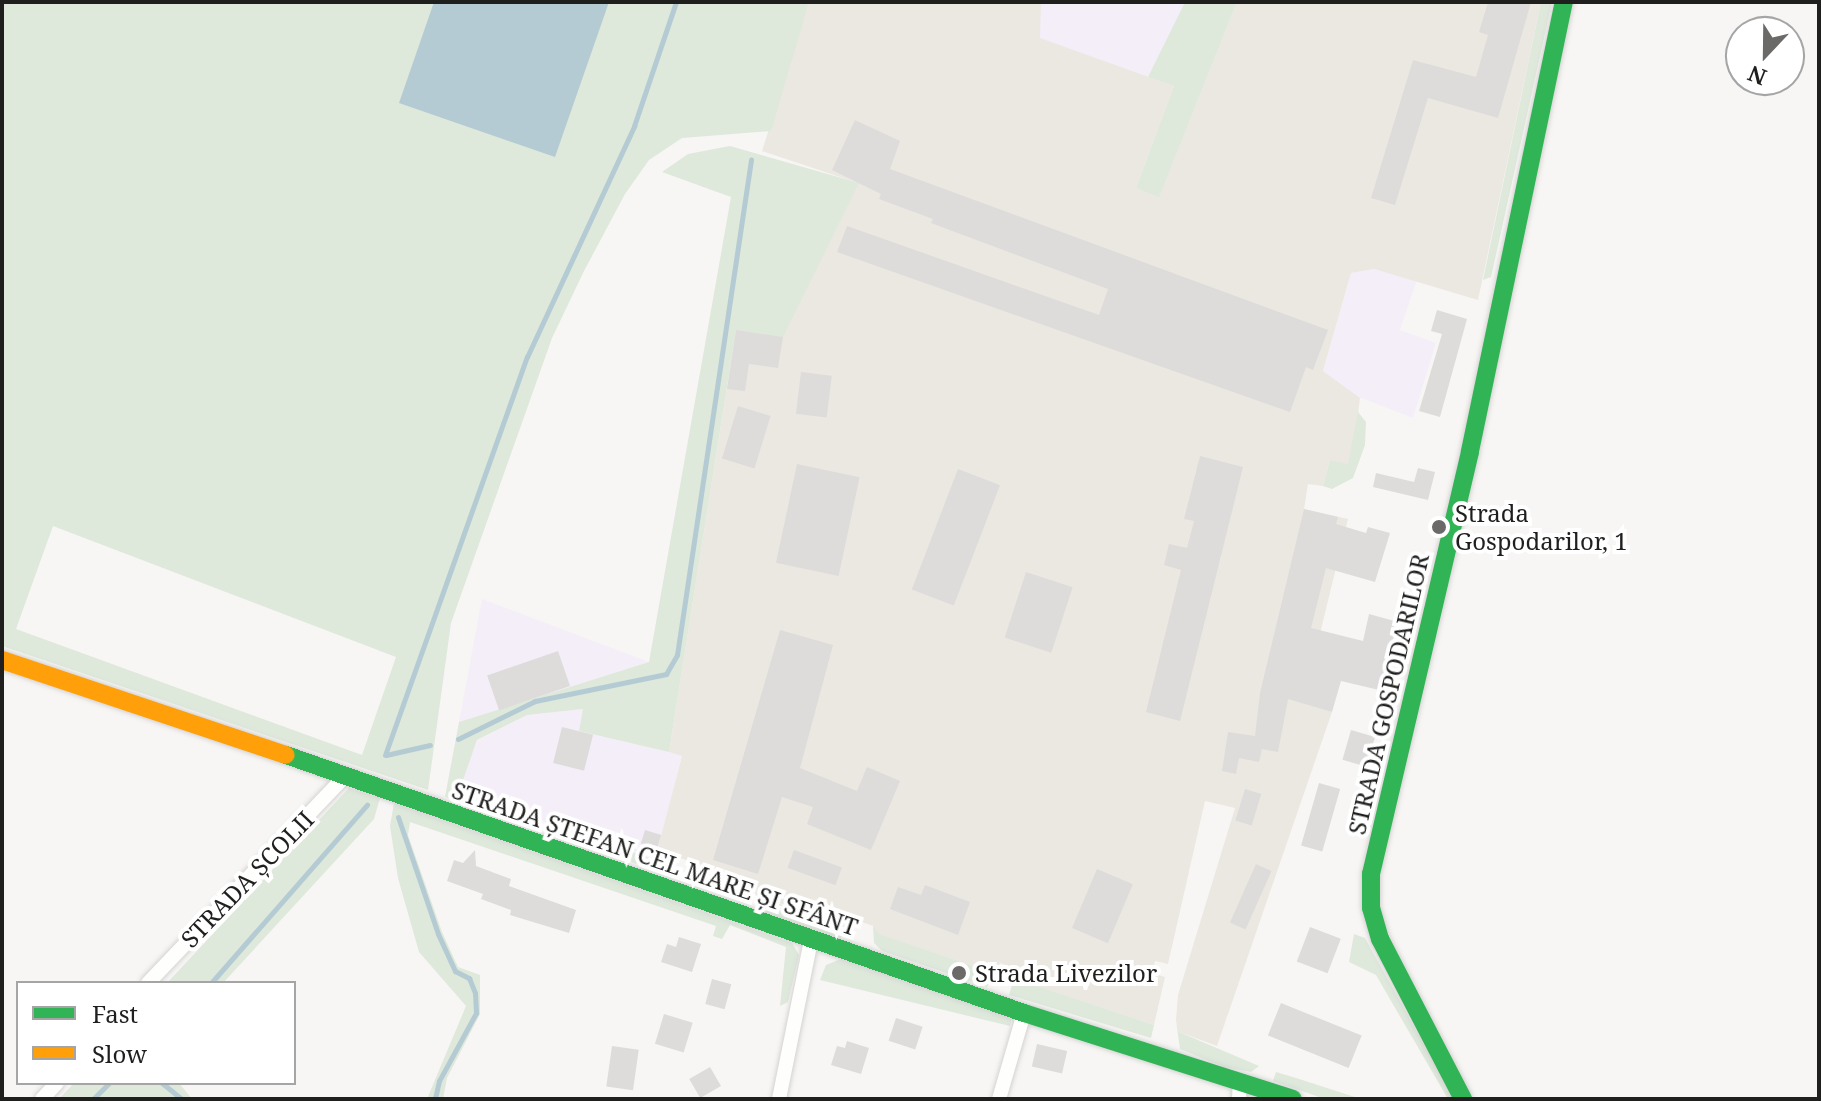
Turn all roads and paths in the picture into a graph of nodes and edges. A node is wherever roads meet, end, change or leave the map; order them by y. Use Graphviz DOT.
graph roads {
  1 [pos="1564,2"];
  2 [pos="2,660"];
  3 [pos="346,775"];
  4 [pos="811,940"];
  5 [pos="150,981"];
  6 [pos="1024,1013"];
  7 [pos="1240,1090"];
  8 [pos="779,1099"];
  9 [pos="999,1099"];
  10 [pos="1293,1099"];
  11 [pos="1463,1099"];
  1 -- 11 [label="street, STRADA GOSPODARILOR"];
  2 -- 3 [label="street, STRADA ȘTEFAN CEL MARE ȘI SFÂNT"];
  3 -- 4 [label="street, STRADA ȘTEFAN CEL MARE ȘI SFÂNT"];
  3 -- 5 [label="street, STRADA ȘCOLII"];
  4 -- 6 [label="street, STRADA ȘTEFAN CEL MARE ȘI SFÂNT"];
  4 -- 8 [label="street"];
  6 -- 7 [label="street, STRADA ȘTEFAN CEL MARE ȘI SFÂNT"];
  6 -- 9 [label="street"];
  7 -- 10 [label="street, STRADA ȘTEFAN CEL MARE ȘI SFÂNT"];
}
